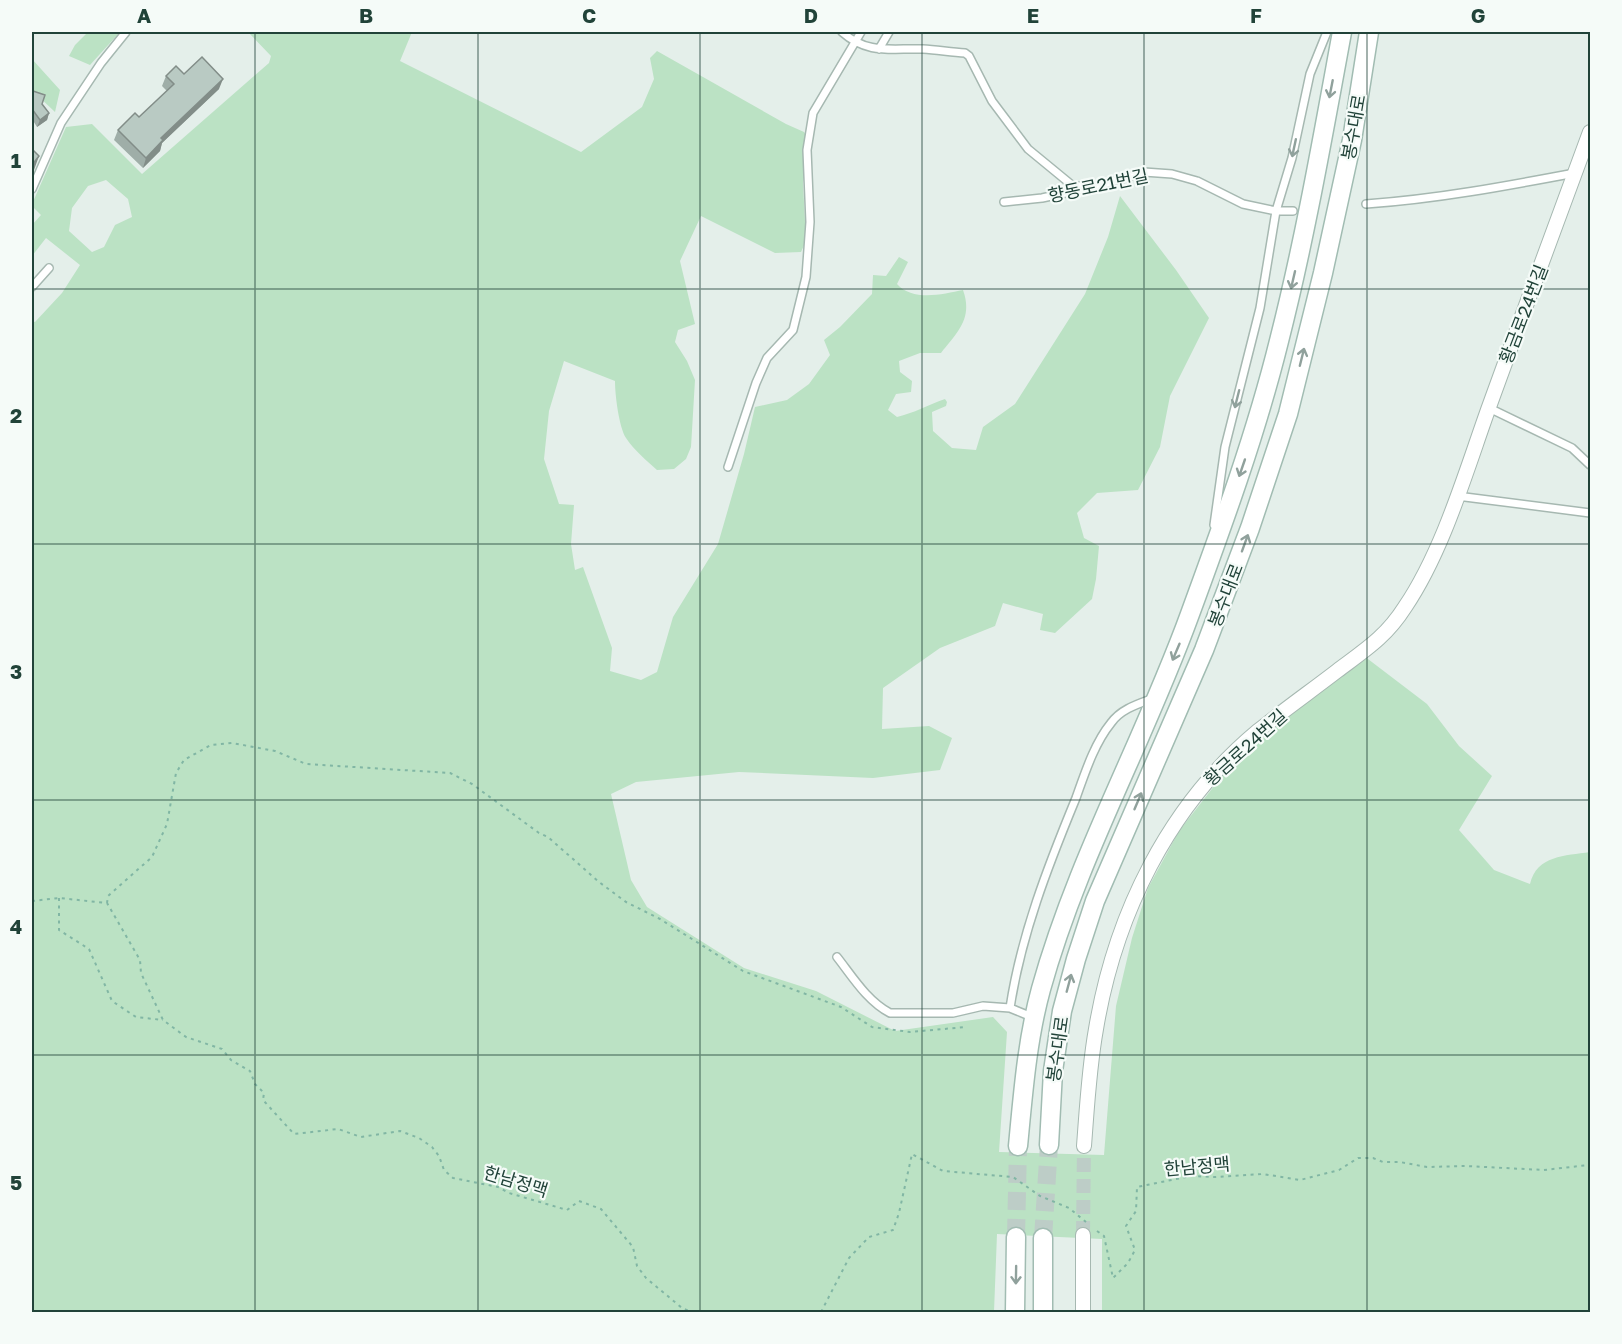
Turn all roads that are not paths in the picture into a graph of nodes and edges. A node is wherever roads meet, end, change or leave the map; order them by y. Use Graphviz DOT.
graph roads {
  1 [pos="126,32"];
  2 [pos="842,32"];
  3 [pos="861,32"];
  4 [pos="888,32"];
  5 [pos="1327,32"];
  6 [pos="1342,32"];
  7 [pos="1369,32"];
  8 [pos="854,42"];
  9 [pos="879,49"];
  10 [pos="1590,132"];
  11 [pos="1575,173"];
  12 [pos="1099,186"];
  13 [pos="32,189"];
  14 [pos="1004,202"];
  15 [pos="1366,204"];
  16 [pos="1276,211"];
  17 [pos="1293,211"];
  18 [pos="49,268"];
  19 [pos="32,287"];
  20 [pos="1488,407"];
  21 [pos="1590,465"];
  22 [pos="728,467"];
  23 [pos="1457,496"];
  24 [pos="1590,513"];
  25 [pos="1208,565"];
  26 [pos="1156,697"];
  27 [pos="837,957"];
  28 [pos="1010,1008"];
  29 [pos="1034,1018"];
  30 [pos="1049,1145"];
  31 [pos="1018,1146"];
  32 [pos="1084,1146"];
  33 [pos="1088,1229"];
  34 [pos="1016,1237"];
  35 [pos="1043,1238"];
  36 [pos="1015,1312"];
  37 [pos="1043,1312"];
  38 [pos="1083,1312"];
  1 -- 13 [label="lane"];
  2 -- 8 [label="lane"];
  3 -- 8 [label="lane"];
  4 -- 9 [label="lane"];
  5 -- 16 [label="lane, one-way"];
  6 -- 25 [label="main road, 봉수대로, one-way"];
  30 -- 7 [label="main road, 봉수대로, one-way"];
  8 -- 9 [label="lane"];
  8 -- 22 [label="lane"];
  9 -- 12 [label="lane"];
  10 -- 11 [label="street, 황금로24번길"];
  11 -- 15 [label="lane"];
  11 -- 20 [label="street, 황금로24번길"];
  12 -- 14 [label="lane, 향동로21번길"];
  12 -- 16 [label="lane, 향동로21번길"];
  16 -- 17 [label="lane, 향동로21번길"];
  16 -- 25 [label="lane, one-way"];
  18 -- 19 [label="lane"];
  20 -- 21 [label="lane"];
  20 -- 23 [label="street, 황금로24번길"];
  23 -- 24 [label="lane"];
  23 -- 32 [label="street, 황금로24번길"];
  25 -- 26 [label="main road, 봉수대로, one-way"];
  26 -- 28 [label="lane"];
  26 -- 29 [label="main road, 봉수대로"];
  27 -- 28 [label="lane, 봉수대로"];
  28 -- 29 [label="lane, 봉수대로"];
  29 -- 31 [label="main road, 봉수대로"];
  33 -- 38 [label="street"];
  34 -- 36 [label="main road, one-way"];
  35 -- 37 [label="main road"];
}
